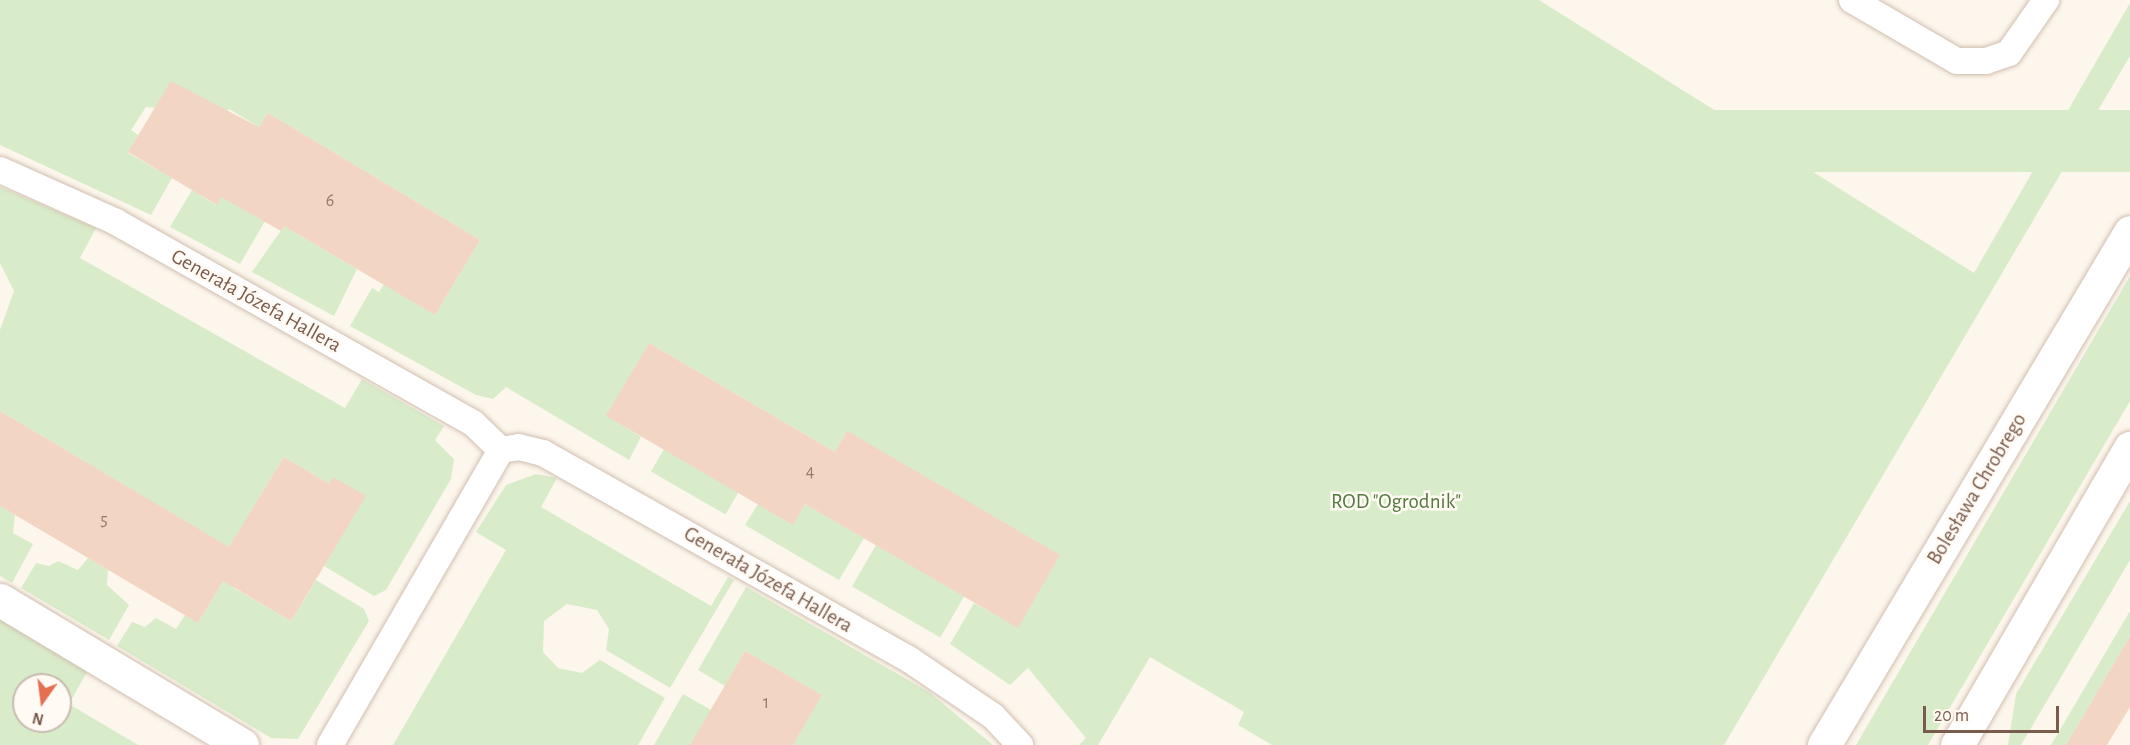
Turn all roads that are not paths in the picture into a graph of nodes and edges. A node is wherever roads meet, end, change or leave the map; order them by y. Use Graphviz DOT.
graph roads {
  1 [pos="1852,0"];
  2 [pos="2046,0"];
  3 [pos="0,170"];
  4 [pos="2130,232"];
  5 [pos="2130,448"];
  6 [pos="501,450"];
  7 [pos="0,600"];
  8 [pos="242,745"];
  9 [pos="330,745"];
  10 [pos="1020,745"];
  11 [pos="1824,745"];
  12 [pos="1957,745"];
  1 -- 2 [label="lane"];
  3 -- 6 [label="lane, Generała Józefa Hallera"];
  4 -- 11 [label="street, Bolesława Chrobrego"];
  5 -- 12 [label="street"];
  6 -- 9 [label="lane"];
  6 -- 10 [label="lane, Generała Józefa Hallera"];
  7 -- 8 [label="street"];
}
